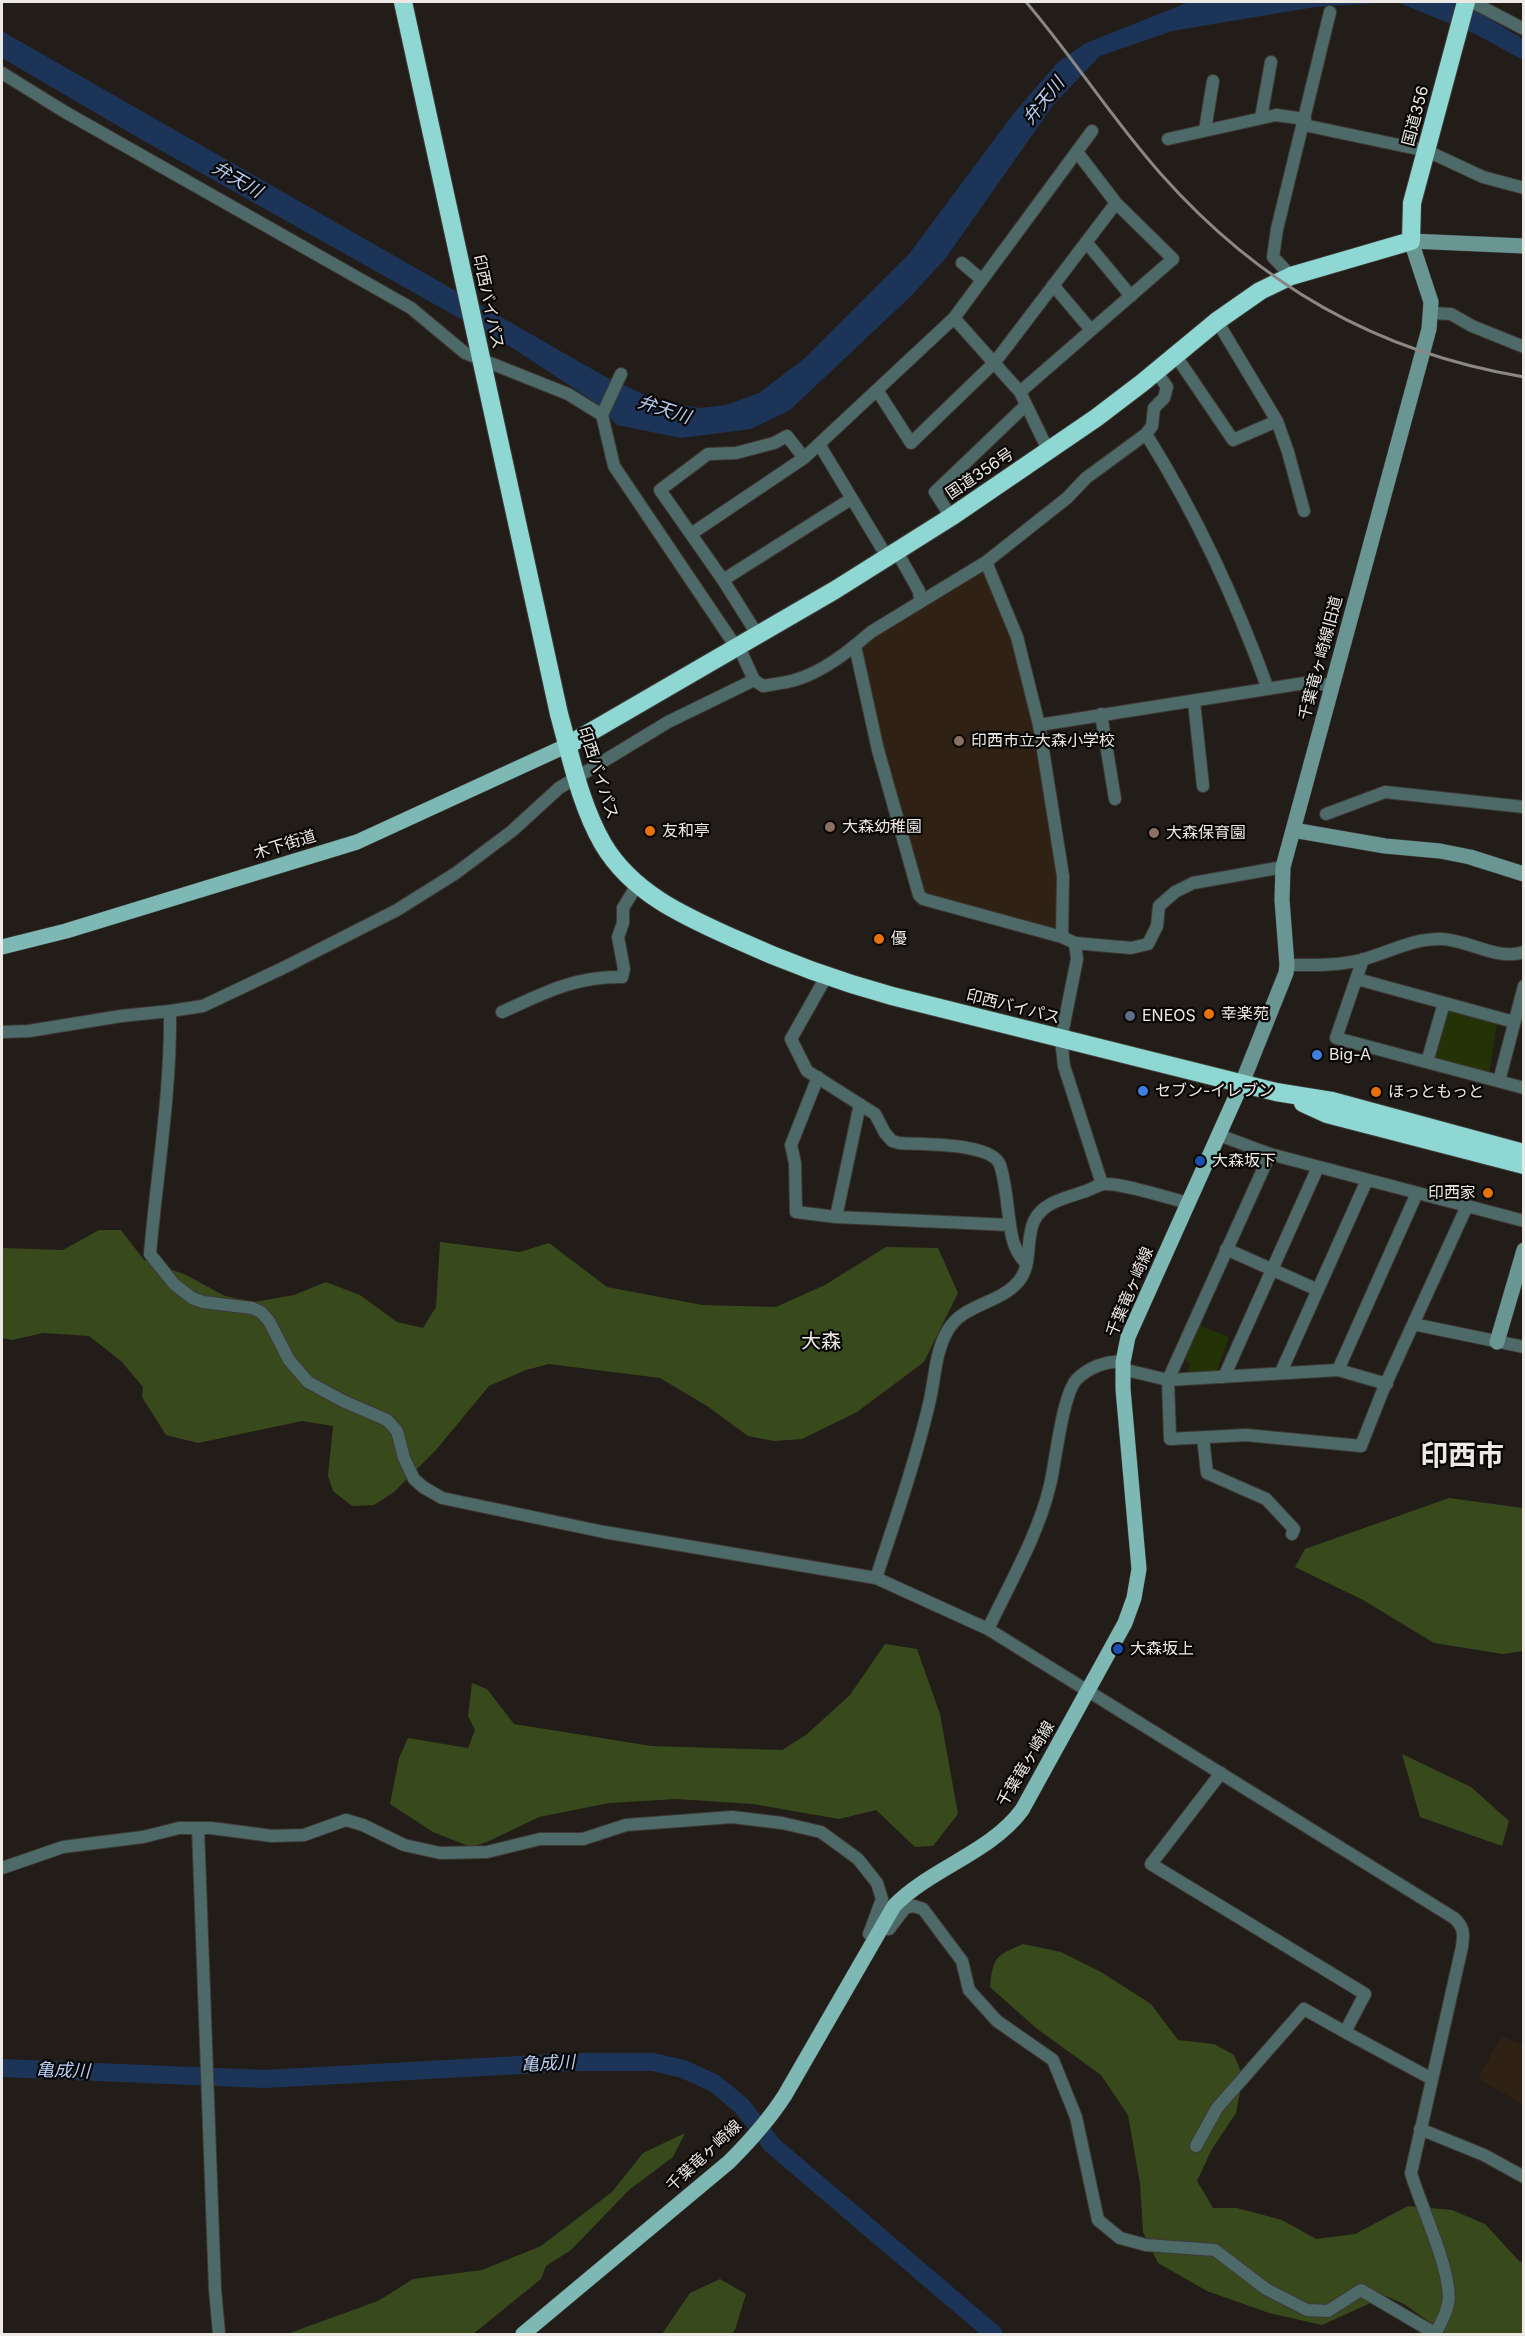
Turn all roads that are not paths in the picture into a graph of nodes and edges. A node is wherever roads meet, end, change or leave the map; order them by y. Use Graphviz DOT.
graph roads {
  1 [pos="403,2"];
  2 [pos="1468,2"];
  3 [pos="1330,12"];
  4 [pos="1524,29"];
  5 [pos="1271,62"];
  6 [pos="2,73"];
  7 [pos="1213,81"];
  8 [pos="1261,118"];
  9 [pos="1304,122"];
  10 [pos="1205,130"];
  11 [pos="1092,131"];
  12 [pos="1168,139"];
  13 [pos="1427,151"];
  14 [pos="1077,152"];
  15 [pos="1524,188"];
  16 [pos="1116,203"];
  17 [pos="1411,241"];
  18 [pos="1086,242"];
  19 [pos="1524,246"];
  20 [pos="962,263"];
  21 [pos="1291,276"];
  22 [pos="982,280"];
  23 [pos="1053,285"];
  24 [pos="1131,296"];
  25 [pos="1431,313"];
  26 [pos="954,318"];
  27 [pos="1217,321"];
  28 [pos="1091,330"];
  29 [pos="1524,347"];
  30 [pos="479,351"];
  31 [pos="1176,356"];
  32 [pos="995,362"];
  33 [pos="1156,371"];
  34 [pos="621,374"];
  35 [pos="877,390"];
  36 [pos="1020,392"];
  37 [pos="1026,405"];
  38 [pos="602,415"];
  39 [pos="1277,421"];
  40 [pos="1146,434"];
  41 [pos="819,444"];
  42 [pos="1048,450"];
  43 [pos="804,458"];
  44 [pos="852,499"];
  45 [pos="1304,511"];
  46 [pos="951,517"];
  47 [pos="691,534"];
  48 [pos="892,555"];
  49 [pos="986,562"];
  50 [pos="723,580"];
  51 [pos="920,601"];
  52 [pos="757,634"];
  53 [pos="737,646"];
  54 [pos="855,646"];
  55 [pos="754,680"];
  56 [pos="1332,686"];
  57 [pos="1268,689"];
  58 [pos="1194,702"];
  59 [pos="1101,714"];
  60 [pos="1039,725"];
  61 [pos="567,745"];
  62 [pos="576,778"];
  63 [pos="1203,786"];
  64 [pos="1115,799"];
  65 [pos="1524,807"];
  66 [pos="1326,814"];
  67 [pos="1293,830"];
  68 [pos="1283,867"];
  69 [pos="1524,873"];
  70 [pos="637,885"];
  71 [pos="1062,937"];
  72 [pos="1075,943"];
  73 [pos="2,947"];
  74 [pos="1524,952"];
  75 [pos="1364,959"];
  76 [pos="1287,965"];
  77 [pos="826,977"];
  78 [pos="1357,979"];
  79 [pos="1524,986"];
  80 [pos="1444,1002"];
  81 [pos="170,1011"];
  82 [pos="502,1012"];
  83 [pos="1514,1022"];
  84 [pos="2,1032"];
  85 [pos="1061,1039"];
  86 [pos="1427,1062"];
  87 [pos="818,1077"];
  88 [pos="1498,1082"];
  89 [pos="1242,1083"];
  90 [pos="1524,1088"];
  91 [pos="1276,1092"];
  92 [pos="860,1104"];
  93 [pos="1219,1135"];
  94 [pos="1524,1152"];
  95 [pos="1270,1154"];
  96 [pos="1524,1165"];
  97 [pos="1318,1167"];
  98 [pos="1367,1180"];
  99 [pos="1102,1184"];
  100 [pos="1417,1193"];
  101 [pos="1188,1203"];
  102 [pos="1467,1206"];
  103 [pos="836,1217"];
  104 [pos="1524,1221"];
  105 [pos="1010,1225"];
  106 [pos="1226,1249"];
  107 [pos="1524,1250"];
  108 [pos="1026,1263"];
  109 [pos="1272,1270"];
  110 [pos="1318,1290"];
  111 [pos="1413,1324"];
  112 [pos="1497,1342"];
  113 [pos="1524,1347"];
  114 [pos="1123,1365"];
  115 [pos="1338,1370"];
  116 [pos="1281,1372"];
  117 [pos="1224,1377"];
  118 [pos="1168,1380"];
  119 [pos="1387,1384"];
  120 [pos="1203,1437"];
  121 [pos="1292,1534"];
  122 [pos="876,1578"];
  123 [pos="988,1629"];
  124 [pos="1089,1691"];
  125 [pos="1221,1773"];
  126 [pos="198,1828"];
  127 [pos="2,1868"];
  128 [pos="881,1928"];
  129 [pos="1345,2032"];
  130 [pos="1432,2079"];
  131 [pos="1420,2129"];
  132 [pos="1196,2146"];
  133 [pos="1524,2177"];
  134 [pos="219,2334"];
  135 [pos="523,2334"];
  136 [pos="1435,2334"];
  1 -- 30 [label="highway, 印西バイパス"];
  2 -- 4 [label="street"];
  2 -- 13 [label="highway, 国道356"];
  3 -- 9 [label="street"];
  5 -- 8 [label="street"];
  6 -- 30 [label="street"];
  7 -- 10 [label="street"];
  8 -- 9 [label="street"];
  8 -- 10 [label="street"];
  9 -- 13 [label="street"];
  9 -- 21 [label="street"];
  10 -- 12 [label="street"];
  11 -- 14 [label="street"];
  13 -- 15 [label="street"];
  13 -- 17 [label="highway, 国道356"];
  14 -- 16 [label="street"];
  14 -- 22 [label="street"];
  16 -- 18 [label="street"];
  16 -- 24 [label="street"];
  17 -- 19 [label="street"];
  17 -- 21 [label="highway, 国道356号"];
  17 -- 25 [label="street, 千葉竜ヶ崎線旧道"];
  18 -- 23 [label="street"];
  18 -- 24 [label="street"];
  20 -- 22 [label="street"];
  21 -- 27 [label="highway, 国道356号"];
  22 -- 26 [label="street"];
  23 -- 28 [label="street"];
  23 -- 32 [label="street"];
  24 -- 28 [label="street"];
  25 -- 29 [label="street"];
  25 -- 56 [label="street, 千葉竜ヶ崎線旧道"];
  26 -- 32 [label="street"];
  26 -- 35 [label="street"];
  27 -- 31 [label="highway, 国道356号"];
  27 -- 39 [label="street"];
  28 -- 36 [label="street"];
  30 -- 38 [label="street"];
  30 -- 61 [label="highway, 印西バイパス"];
  31 -- 33 [label="highway, 国道356号"];
  31 -- 39 [label="street"];
  32 -- 35 [label="street"];
  32 -- 36 [label="street"];
  33 -- 40 [label="street"];
  33 -- 42 [label="highway, 国道356号"];
  34 -- 38 [label="street"];
  35 -- 41 [label="street"];
  36 -- 37 [label="street"];
  37 -- 42 [label="street"];
  37 -- 46 [label="street"];
  38 -- 53 [label="street"];
  39 -- 45 [label="street"];
  40 -- 49 [label="street"];
  40 -- 57 [label="street"];
  41 -- 43 [label="street"];
  41 -- 44 [label="street"];
  42 -- 46 [label="highway, 国道356号"];
  43 -- 47 [label="street"];
  43 -- 47 [label="street"];
  44 -- 48 [label="street"];
  44 -- 50 [label="street"];
  46 -- 48 [label="highway, 国道356号"];
  47 -- 50 [label="street"];
  48 -- 51 [label="street"];
  48 -- 52 [label="highway, 国道356号"];
  49 -- 51 [label="street"];
  49 -- 60 [label="street"];
  50 -- 52 [label="street"];
  51 -- 54 [label="street"];
  52 -- 53 [label="highway, 国道356号"];
  53 -- 55 [label="street"];
  53 -- 61 [label="highway, 国道356号"];
  54 -- 55 [label="street"];
  54 -- 71 [label="street"];
  55 -- 62 [label="street"];
  56 -- 57 [label="street"];
  56 -- 67 [label="street, 千葉竜ヶ崎線旧道"];
  57 -- 58 [label="street"];
  58 -- 59 [label="street"];
  58 -- 63 [label="street"];
  59 -- 60 [label="street"];
  59 -- 64 [label="street"];
  60 -- 71 [label="street"];
  61 -- 62 [label="highway, 印西バイパス"];
  61 -- 73 [label="main road, 木下街道"];
  62 -- 70 [label="highway, 印西バイパス"];
  62 -- 81 [label="street"];
  65 -- 66 [label="street"];
  67 -- 68 [label="street, 千葉竜ヶ崎線旧道"];
  67 -- 69 [label="street"];
  68 -- 72 [label="street"];
  68 -- 76 [label="street, 千葉竜ヶ崎線旧道"];
  70 -- 77 [label="highway, 印西バイパス"];
  70 -- 82 [label="street"];
  71 -- 72 [label="street"];
  72 -- 85 [label="street"];
  74 -- 75 [label="street"];
  75 -- 76 [label="street"];
  75 -- 78 [label="street"];
  76 -- 89 [label="street, 千葉竜ヶ崎線旧道"];
  77 -- 85 [label="highway, 印西バイパス"];
  77 -- 87 [label="street"];
  78 -- 80 [label="street"];
  78 -- 86 [label="street"];
  79 -- 83 [label="street"];
  80 -- 83 [label="street"];
  80 -- 86 [label="street"];
  81 -- 84 [label="street"];
  81 -- 122 [label="street"];
  83 -- 88 [label="street"];
  85 -- 89 [label="highway, 印西バイパス"];
  85 -- 99 [label="street"];
  86 -- 88 [label="street"];
  87 -- 92 [label="street"];
  87 -- 103 [label="street"];
  88 -- 90 [label="street"];
  89 -- 91 [label="highway, 印西バイパス"];
  89 -- 93 [label="main road, 千葉竜ヶ崎線"];
  91 -- 94 [label="highway, 印西バイパス"];
  91 -- 96 [label="highway, 印西バイパス"];
  92 -- 103 [label="street"];
  92 -- 105 [label="street"];
  93 -- 95 [label="street"];
  93 -- 101 [label="main road, 千葉竜ヶ崎線"];
  95 -- 97 [label="street"];
  95 -- 106 [label="street"];
  97 -- 98 [label="street"];
  97 -- 109 [label="street"];
  98 -- 100 [label="street"];
  98 -- 110 [label="street"];
  99 -- 101 [label="street"];
  99 -- 108 [label="street"];
  100 -- 102 [label="street"];
  100 -- 115 [label="street"];
  101 -- 114 [label="main road, 千葉竜ヶ崎線"];
  102 -- 104 [label="street"];
  102 -- 111 [label="street"];
  103 -- 105 [label="street"];
  105 -- 108 [label="street"];
  106 -- 109 [label="street"];
  106 -- 118 [label="street"];
  107 -- 112 [label="street"];
  108 -- 122 [label="street"];
  109 -- 110 [label="street"];
  109 -- 117 [label="street"];
  110 -- 116 [label="street"];
  111 -- 112 [label="street"];
  111 -- 119 [label="street"];
  112 -- 113 [label="street"];
  114 -- 118 [label="street"];
  114 -- 123 [label="street"];
  114 -- 124 [label="main road, 千葉竜ヶ崎線"];
  115 -- 116 [label="street"];
  115 -- 119 [label="street"];
  116 -- 117 [label="street"];
  117 -- 118 [label="street"];
  118 -- 120 [label="street"];
  119 -- 120 [label="street"];
  120 -- 121 [label="street"];
  122 -- 123 [label="street"];
  123 -- 124 [label="street"];
  124 -- 125 [label="street"];
  124 -- 128 [label="main road, 千葉竜ヶ崎線"];
  125 -- 129 [label="street"];
  125 -- 130 [label="street"];
  126 -- 127 [label="street"];
  126 -- 128 [label="street"];
  126 -- 134 [label="street"];
  128 -- 135 [label="main road, 千葉竜ヶ崎線"];
  128 -- 136 [label="street"];
  129 -- 130 [label="street"];
  129 -- 132 [label="street"];
  130 -- 131 [label="street"];
  131 -- 133 [label="street"];
  131 -- 136 [label="street"];
}
